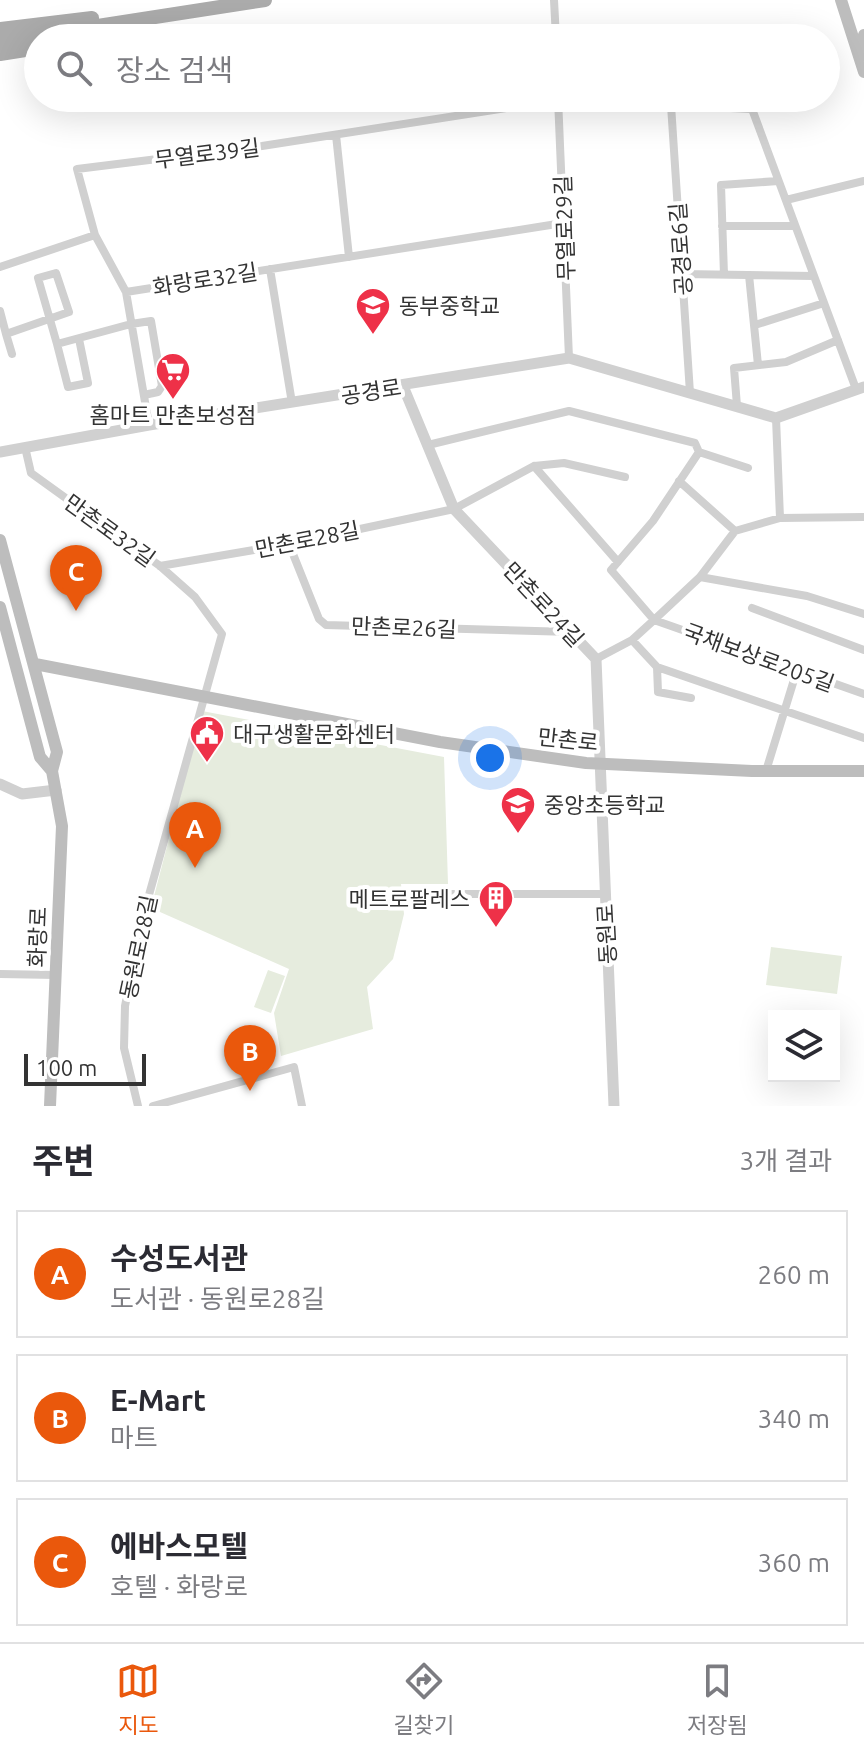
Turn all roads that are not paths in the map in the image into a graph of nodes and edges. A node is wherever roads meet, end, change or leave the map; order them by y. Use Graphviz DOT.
graph roads {
  1 [pos="265,0"];
  2 [pos="554,0"];
  3 [pos="841,0"];
  4 [pos="43,24"];
  5 [pos="109,24"];
  6 [pos="117,24"];
  7 [pos="555,24"];
  8 [pos="24,26"];
  9 [pos="0,29"];
  10 [pos="864,35"];
  11 [pos="24,38"];
  12 [pos="0,41"];
  13 [pos="24,50"];
  14 [pos="0,54"];
  15 [pos="862,66"];
  16 [pos="478,112"];
  17 [pos="559,112"];
  18 [pos="671,112"];
  19 [pos="753,112"];
  20 [pos="336,135"];
  21 [pos="77,169"];
  22 [pos="778,181"];
  23 [pos="864,181"];
  24 [pos="786,200"];
  25 [pos="563,223"];
  26 [pos="722,226"];
  27 [pos="795,226"];
  28 [pos="95,235"];
  29 [pos="349,257"];
  30 [pos="0,267"];
  31 [pos="270,269"];
  32 [pos="682,274"];
  33 [pos="724,275"];
  34 [pos="749,275"];
  35 [pos="814,276"];
  36 [pos="126,292"];
  37 [pos="824,303"];
  38 [pos="0,311"];
  39 [pos="50,318"];
  40 [pos="131,324"];
  41 [pos="755,325"];
  42 [pos="6,334"];
  43 [pos="79,339"];
  44 [pos="838,340"];
  45 [pos="57,344"];
  46 [pos="12,354"];
  47 [pos="569,358"];
  48 [pos="758,365"];
  49 [pos="403,386"];
  50 [pos="860,388"];
  51 [pos="690,393"];
  52 [pos="144,395"];
  53 [pos="292,403"];
  54 [pos="737,406"];
  55 [pos="776,418"];
  56 [pos="149,425"];
  57 [pos="428,445"];
  58 [pos="25,447"];
  59 [pos="0,452"];
  60 [pos="699,452"];
  61 [pos="534,466"];
  62 [pos="748,468"];
  63 [pos="625,477"];
  64 [pos="679,481"];
  65 [pos="454,509"];
  66 [pos="864,517"];
  67 [pos="780,518"];
  68 [pos="735,531"];
  69 [pos="0,540"];
  70 [pos="289,544"];
  71 [pos="618,562"];
  72 [pos="160,566"];
  73 [pos="700,577"];
  74 [pos="0,607"];
  75 [pos="752,608"];
  76 [pos="864,614"];
  77 [pos="654,620"];
  78 [pos="3,627"];
  79 [pos="572,632"];
  80 [pos="632,640"];
  81 [pos="864,650"];
  82 [pos="596,659"];
  83 [pos="35,664"];
  84 [pos="657,667"];
  85 [pos="797,670"];
  86 [pos="864,694"];
  87 [pos="204,698"];
  88 [pos="691,698"];
  89 [pos="783,709"];
  90 [pos="864,738"];
  91 [pos="599,763"];
  92 [pos="52,771"];
  93 [pos="766,771"];
  94 [pos="864,771"];
  95 [pos="1,786"];
  96 [pos="56,790"];
  97 [pos="396,894"];
  98 [pos="605,894"];
  99 [pos="0,974"];
  100 [pos="56,975"];
  101 [pos="50,1106"];
  102 [pos="138,1106"];
  103 [pos="153,1106"];
  104 [pos="302,1106"];
  105 [pos="614,1106"];
  1 -- 6 [label="main road"];
  2 -- 7 [label="street"];
  3 -- 15 [label="main road"];
  4 -- 5 [label="main road"];
  8 -- 9 [label="main road"];
  10 -- 15 [label="main road"];
  11 -- 12 [label="main road"];
  13 -- 14 [label="main road"];
  16 -- 20 [label="street, 무열로39길"];
  17 -- 25 [label="street, 무열로29길"];
  18 -- 32 [label="street, 공경로6길"];
  19 -- 22 [label="street, 무열로39길"];
  20 -- 21 [label="street, 무열로39길"];
  20 -- 29 [label="street"];
  21 -- 28 [label="street, 화랑로32길"];
  22 -- 24 [label="street"];
  22 -- 26 [label="street"];
  23 -- 24 [label="street"];
  24 -- 27 [label="street"];
  25 -- 29 [label="street, 화랑로32길"];
  25 -- 47 [label="street, 무열로29길"];
  26 -- 27 [label="street"];
  26 -- 33 [label="street"];
  27 -- 35 [label="street"];
  28 -- 30 [label="street"];
  28 -- 36 [label="street, 화랑로32길"];
  29 -- 31 [label="street, 화랑로32길"];
  31 -- 36 [label="street, 화랑로32길"];
  31 -- 53 [label="street"];
  32 -- 33 [label="street"];
  32 -- 51 [label="street, 공경로6길"];
  33 -- 34 [label="street"];
  34 -- 35 [label="street"];
  34 -- 41 [label="street"];
  35 -- 37 [label="street"];
  36 -- 40 [label="street"];
  37 -- 41 [label="street"];
  37 -- 44 [label="street"];
  38 -- 42 [label="street"];
  39 -- 39 [label="street"];
  39 -- 42 [label="street"];
  39 -- 45 [label="street"];
  40 -- 43 [label="street"];
  40 -- 52 [label="street"];
  40 -- 52 [label="street"];
  41 -- 48 [label="street"];
  42 -- 46 [label="street"];
  43 -- 45 [label="street"];
  43 -- 45 [label="street"];
  44 -- 48 [label="street"];
  44 -- 50 [label="street"];
  47 -- 49 [label="street, 공경로"];
  47 -- 51 [label="street, 공경로"];
  48 -- 54 [label="street"];
  49 -- 53 [label="street, 공경로"];
  49 -- 57 [label="street, 만촌로24길"];
  50 -- 55 [label="street"];
  51 -- 54 [label="street, 공경로"];
  52 -- 56 [label="street"];
  53 -- 56 [label="street, 공경로"];
  54 -- 55 [label="street, 공경로"];
  55 -- 67 [label="street"];
  56 -- 58 [label="street, 공경로"];
  57 -- 60 [label="street"];
  57 -- 65 [label="street, 만촌로24길"];
  58 -- 59 [label="street, 공경로"];
  58 -- 72 [label="street, 만촌로32길"];
  60 -- 62 [label="street"];
  60 -- 64 [label="street"];
  61 -- 63 [label="street"];
  61 -- 65 [label="street"];
  61 -- 71 [label="street"];
  64 -- 68 [label="street"];
  64 -- 71 [label="street"];
  65 -- 70 [label="street, 만촌로28길"];
  65 -- 79 [label="street, 만촌로24길"];
  66 -- 67 [label="street"];
  67 -- 68 [label="street"];
  68 -- 73 [label="street"];
  69 -- 83 [label="main road, 화랑로"];
  70 -- 72 [label="street, 만촌로28길"];
  70 -- 79 [label="street, 만촌로26길"];
  71 -- 77 [label="street"];
  72 -- 87 [label="street, 만촌로32길"];
  73 -- 76 [label="street"];
  73 -- 77 [label="street"];
  74 -- 78 [label="main road, 화랑로"];
  75 -- 81 [label="street"];
  77 -- 80 [label="street"];
  77 -- 85 [label="street, 국채보상로205길"];
  78 -- 92 [label="main road, 화랑로"];
  79 -- 82 [label="street, 만촌로24길"];
  80 -- 82 [label="street"];
  80 -- 84 [label="street"];
  82 -- 91 [label="street, 만촌로24길"];
  83 -- 87 [label="main road, 만촌로"];
  83 -- 92 [label="main road, 화랑로"];
  84 -- 88 [label="street"];
  84 -- 89 [label="street"];
  85 -- 86 [label="street, 국채보상로205길"];
  85 -- 89 [label="street"];
  87 -- 91 [label="main road, 만촌로"];
  87 -- 102 [label="street, 동원로28길"];
  89 -- 90 [label="street"];
  89 -- 93 [label="street"];
  91 -- 93 [label="main road, 만촌로"];
  91 -- 98 [label="street, 동원로"];
  92 -- 96 [label="main road, 화랑로"];
  93 -- 94 [label="main road, 만촌로"];
  95 -- 96 [label="street"];
  96 -- 100 [label="main road, 화랑로"];
  97 -- 98 [label="street"];
  98 -- 105 [label="street, 동원로"];
  99 -- 100 [label="street"];
  100 -- 101 [label="main road, 화랑로"];
  103 -- 104 [label="street"];
}
